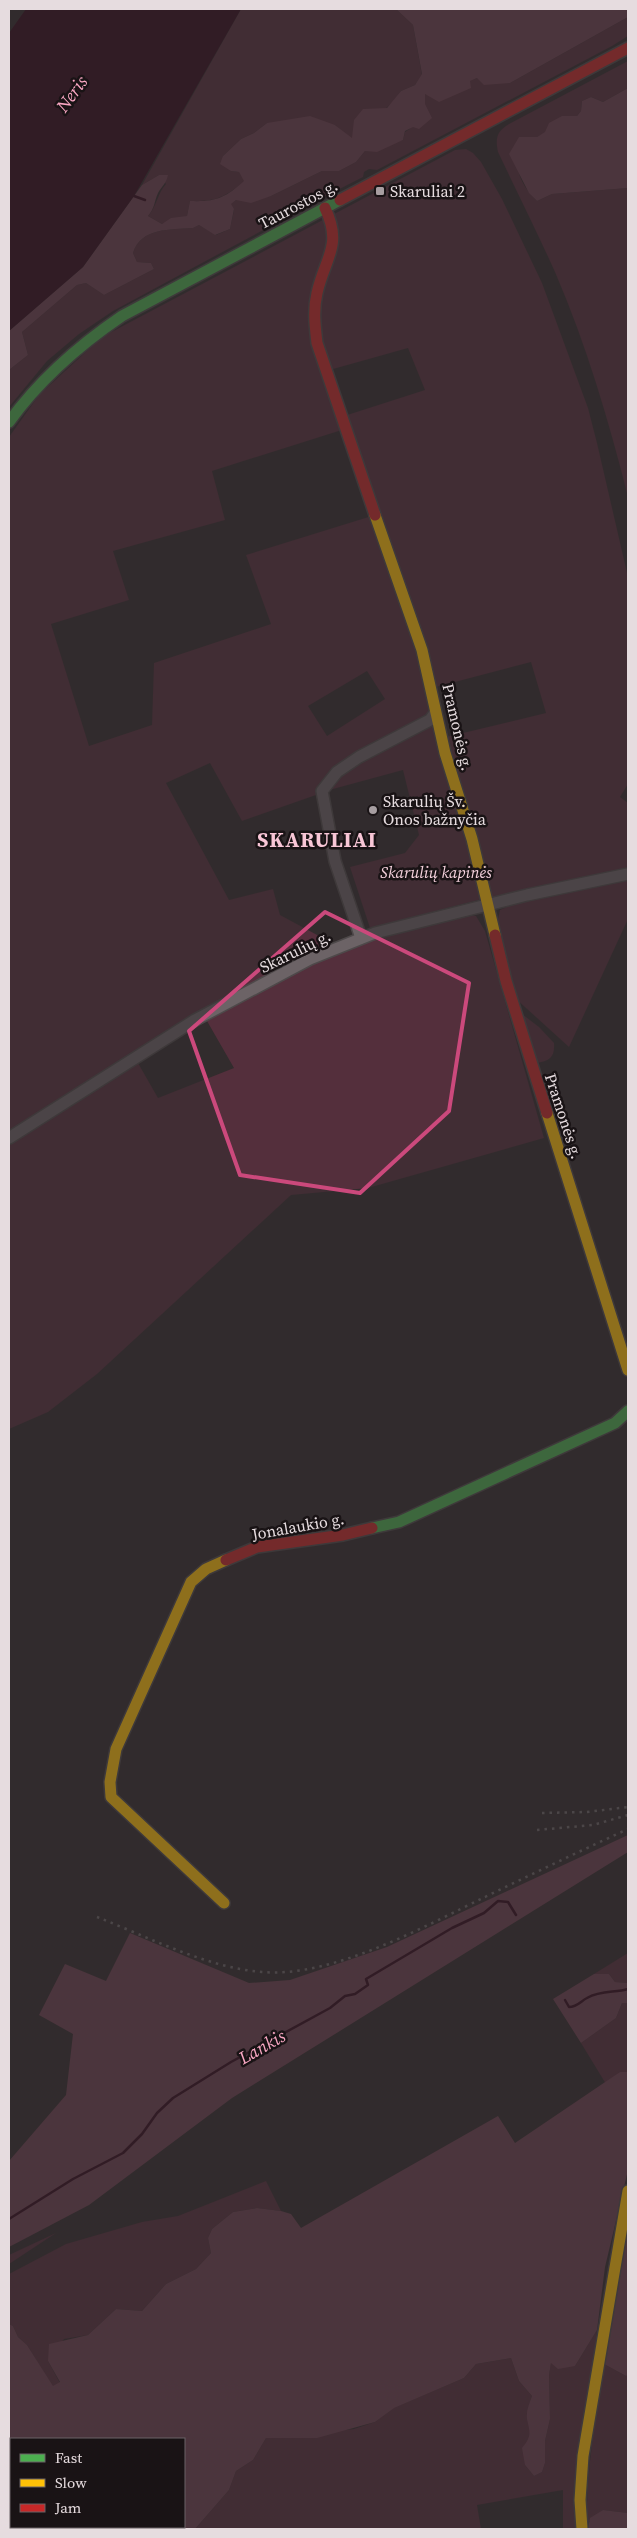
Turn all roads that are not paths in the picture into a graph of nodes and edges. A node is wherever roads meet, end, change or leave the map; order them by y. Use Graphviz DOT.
graph roads {
  1 [pos="628,48"];
  2 [pos="325,208"];
  3 [pos="9,422"];
  4 [pos="435,713"];
  5 [pos="628,874"];
  6 [pos="489,904"];
  7 [pos="361,938"];
  8 [pos="9,1138"];
  9 [pos="628,1370"];
  10 [pos="628,1411"];
  11 [pos="224,1903"];
  12 [pos="628,2191"];
  13 [pos="582,2529"];
  1 -- 2 [label="main road, Taurostos g."];
  2 -- 3 [label="main road, Taurostos g."];
  2 -- 4 [label="main road, Pramonės g."];
  4 -- 6 [label="main road, Pramonės g."];
  4 -- 7 [label="street"];
  5 -- 6 [label="street, Skarulių g."];
  6 -- 7 [label="street, Skarulių g."];
  6 -- 9 [label="main road, Pramonės g."];
  7 -- 8 [label="street, Skarulių g."];
  10 -- 11 [label="main road, Jonalaukio g."];
  12 -- 13 [label="main road"];
}
